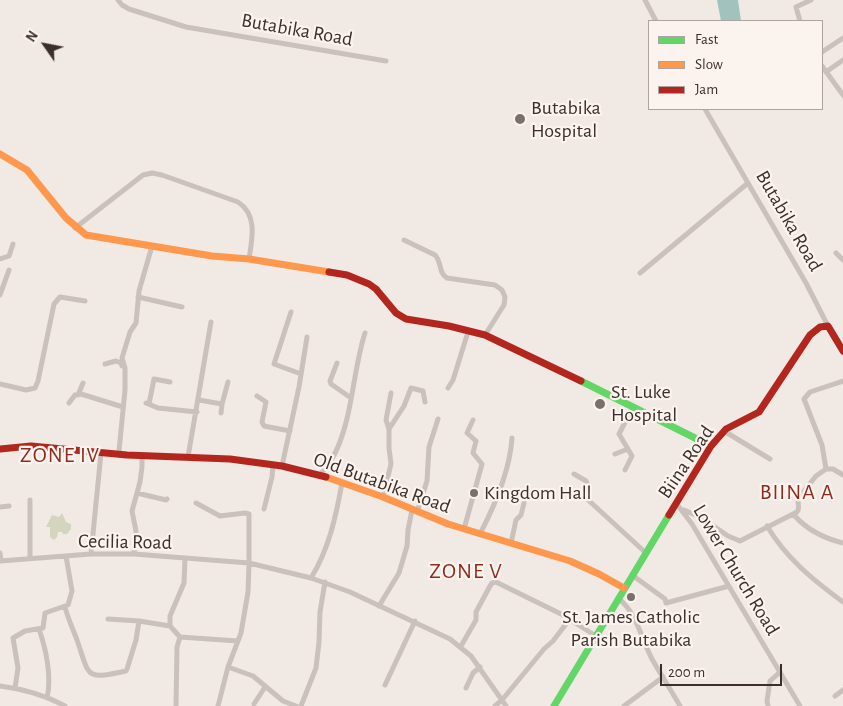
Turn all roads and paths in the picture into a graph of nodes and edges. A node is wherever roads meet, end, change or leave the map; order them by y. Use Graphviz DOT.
graph roads {
  1 [pos="118,0"];
  2 [pos="645,0"];
  3 [pos="812,0"];
  4 [pos="655,20"];
  5 [pos="800,20"];
  6 [pos="843,38"];
  7 [pos="823,51"];
  8 [pos="843,60"];
  9 [pos="386,61"];
  10 [pos="823,68"];
  11 [pos="826,72"];
  12 [pos="843,95"];
  13 [pos="706,110"];
  14 [pos="0,154"];
  15 [pos="748,183"];
  16 [pos="75,228"];
  17 [pos="404,240"];
  18 [pos="13,244"];
  19 [pos="152,246"];
  20 [pos="836,253"];
  21 [pos="0,259"];
  22 [pos="249,259"];
  23 [pos="843,260"];
  24 [pos="9,270"];
  25 [pos="640,273"];
  26 [pos="0,293"];
  27 [pos="138,297"];
  28 [pos="85,301"];
  29 [pos="182,307"];
  30 [pos="292,312"];
  31 [pos="211,322"];
  32 [pos="828,326"];
  33 [pos="468,332"];
  34 [pos="365,333"];
  35 [pos="485,335"];
  36 [pos="307,337"];
  37 [pos="842,346"];
  38 [pos="337,363"];
  39 [pos="105,364"];
  40 [pos="125,370"];
  41 [pos="301,374"];
  42 [pos="843,381"];
  43 [pos="170,382"];
  44 [pos="83,383"];
  45 [pos="0,384"];
  46 [pos="234,388"];
  47 [pos="448,388"];
  48 [pos="391,392"];
  49 [pos="78,395"];
  50 [pos="257,396"];
  51 [pos="351,398"];
  52 [pos="199,400"];
  53 [pos="425,402"];
  54 [pos="69,403"];
  55 [pos="222,404"];
  56 [pos="123,407"];
  57 [pos="633,407"];
  58 [pos="197,412"];
  59 [pos="221,413"];
  60 [pos="438,419"];
  61 [pos="473,420"];
  62 [pos="389,429"];
  63 [pos="290,431"];
  64 [pos="724,432"];
  65 [pos="512,438"];
  66 [pos="711,446"];
  67 [pos="0,448"];
  68 [pos="628,450"];
  69 [pos="101,453"];
  70 [pos="118,454"];
  71 [pos="615,454"];
  72 [pos="142,456"];
  73 [pos="188,457"];
  74 [pos="770,458"];
  75 [pos="273,464"];
  76 [pos="282,466"];
  77 [pos="826,469"];
  78 [pos="626,470"];
  79 [pos="574,474"];
  80 [pos="320,475"];
  81 [pos="843,475"];
  82 [pos="342,483"];
  83 [pos="137,493"];
  84 [pos="383,496"];
  85 [pos="167,499"];
  86 [pos="30,500"];
  87 [pos="196,503"];
  88 [pos="524,503"];
  89 [pos="676,503"];
  90 [pos="9,506"];
  91 [pos="0,507"];
  92 [pos="264,508"];
  93 [pos="682,509"];
  94 [pos="415,511"];
  95 [pos="794,515"];
  96 [pos="767,526"];
  97 [pos="464,529"];
  98 [pos="480,534"];
  99 [pos="511,543"];
  100 [pos="843,543"];
  101 [pos="0,553"];
  102 [pos="646,553"];
  103 [pos="91,554"];
  104 [pos="134,554"];
  105 [pos="66,556"];
  106 [pos="30,558"];
  107 [pos="185,558"];
  108 [pos="1,561"];
  109 [pos="249,563"];
  110 [pos="632,575"];
  111 [pos="311,578"];
  112 [pos="325,582"];
  113 [pos="729,586"];
  114 [pos="624,588"];
  115 [pos="618,598"];
  116 [pos="843,602"];
  117 [pos="380,606"];
  118 [pos="64,607"];
  119 [pos="470,609"];
  120 [pos="476,612"];
  121 [pos="108,619"];
  122 [pos="569,620"];
  123 [pos="138,621"];
  124 [pos="415,621"];
  125 [pos="170,626"];
  126 [pos="39,629"];
  127 [pos="596,636"];
  128 [pos="180,637"];
  129 [pos="238,642"];
  130 [pos="461,646"];
  131 [pos="480,667"];
  132 [pos="228,668"];
  133 [pos="780,672"];
  134 [pos="663,677"];
  135 [pos="385,685"];
  136 [pos="0,686"];
  137 [pos="265,687"];
  138 [pos="15,688"];
  139 [pos="466,688"];
  140 [pos="843,690"];
  141 [pos="836,696"];
  142 [pos="47,698"];
  143 [pos="502,700"];
  144 [pos="254,704"];
  145 [pos="65,706"];
  146 [pos="176,706"];
  147 [pos="218,706"];
  148 [pos="296,706"];
  149 [pos="301,706"];
  150 [pos="495,706"];
  151 [pos="506,706"];
  152 [pos="554,706"];
  153 [pos="624,706"];
  154 [pos="680,706"];
  155 [pos="768,706"];
  156 [pos="799,706"];
  1 -- 9 [label="street, Butabika Road"];
  2 -- 4 [label="street"];
  3 -- 5 [label="street"];
  6 -- 7 [label="street"];
  8 -- 11 [label="street"];
  10 -- 11 [label="street"];
  11 -- 12 [label="street"];
  13 -- 15 [label="street, Butabika Road"];
  14 -- 16 [label="main road"];
  15 -- 25 [label="street"];
  15 -- 32 [label="street, Butabika Road"];
  16 -- 19 [label="main road"];
  16 -- 22 [label="street"];
  17 -- 35 [label="street"];
  18 -- 21 [label="street"];
  19 -- 22 [label="main road"];
  19 -- 27 [label="street"];
  20 -- 23 [label="street"];
  22 -- 33 [label="main road"];
  24 -- 26 [label="street"];
  27 -- 29 [label="street"];
  27 -- 40 [label="street"];
  28 -- 45 [label="street"];
  30 -- 41 [label="street"];
  31 -- 52 [label="street"];
  32 -- 37 [label="main road, Butabika Road"];
  32 -- 64 [label="main road, Biina Road"];
  33 -- 35 [label="main road"];
  33 -- 47 [label="street"];
  34 -- 51 [label="street"];
  35 -- 57 [label="main road"];
  36 -- 41 [label="street"];
  38 -- 51 [label="street"];
  39 -- 40 [label="street"];
  40 -- 56 [label="street"];
  41 -- 63 [label="street"];
  42 -- 77 [label="street"];
  43 -- 58 [label="street"];
  44 -- 49 [label="street"];
  46 -- 55 [label="street"];
  48 -- 62 [label="street"];
  49 -- 54 [label="street"];
  49 -- 56 [label="street"];
  50 -- 63 [label="street"];
  51 -- 80 [label="street"];
  52 -- 55 [label="street"];
  52 -- 58 [label="street"];
  53 -- 62 [label="street"];
  55 -- 59 [label="street"];
  56 -- 70 [label="street"];
  57 -- 66 [label="main road"];
  57 -- 68 [label="street"];
  58 -- 73 [label="street"];
  60 -- 94 [label="street"];
  61 -- 97 [label="street"];
  62 -- 84 [label="street"];
  63 -- 76 [label="street"];
  64 -- 66 [label="main road, Biina Road"];
  64 -- 74 [label="street"];
  65 -- 98 [label="street"];
  66 -- 89 [label="main road, Biina Road"];
  67 -- 69 [label="main road, Old Butabika Road"];
  68 -- 71 [label="street"];
  68 -- 78 [label="street"];
  69 -- 70 [label="main road, Old Butabika Road"];
  69 -- 103 [label="street"];
  70 -- 72 [label="main road, Old Butabika Road"];
  72 -- 73 [label="main road, Old Butabika Road"];
  72 -- 83 [label="street"];
  73 -- 75 [label="main road, Old Butabika Road"];
  75 -- 76 [label="main road, Old Butabika Road"];
  75 -- 92 [label="street"];
  76 -- 80 [label="main road, Old Butabika Road"];
  77 -- 81 [label="street"];
  77 -- 95 [label="street"];
  79 -- 102 [label="street"];
  80 -- 82 [label="main road, Old Butabika Road"];
  82 -- 84 [label="main road, Old Butabika Road"];
  82 -- 111 [label="street"];
  83 -- 85 [label="street"];
  83 -- 104 [label="street"];
  84 -- 94 [label="main road, Old Butabika Road"];
  86 -- 106 [label="street"];
  87 -- 109 [label="street"];
  88 -- 99 [label="street"];
  89 -- 93 [label="street, Lower Church Road"];
  89 -- 102 [label="main road, Biina Road"];
  90 -- 91 [label="street"];
  93 -- 96 [label="street"];
  93 -- 113 [label="street, Lower Church Road"];
  94 -- 97 [label="main road, Old Butabika Road"];
  94 -- 117 [label="street"];
  95 -- 96 [label="street"];
  95 -- 100 [label="street"];
  96 -- 116 [label="street"];
  97 -- 98 [label="main road, Old Butabika Road"];
  98 -- 99 [label="main road, Old Butabika Road"];
  99 -- 114 [label="main road, Old Butabika Road"];
  101 -- 108 [label="street"];
  102 -- 110 [label="main road, Biina Road"];
  103 -- 104 [label="street, Cecilia Road"];
  103 -- 105 [label="street, Cecilia Road"];
  104 -- 107 [label="street, Cecilia Road"];
  105 -- 106 [label="street, Cecilia Road"];
  105 -- 118 [label="street"];
  106 -- 108 [label="street, Cecilia Road"];
  107 -- 109 [label="street, Cecilia Road"];
  107 -- 125 [label="street"];
  109 -- 111 [label="street, Cecilia Road"];
  109 -- 129 [label="street"];
  110 -- 113 [label="street"];
  110 -- 114 [label="main road, Biina Road"];
  111 -- 112 [label="street, Cecilia Road"];
  112 -- 117 [label="street, Cecilia Road"];
  112 -- 149 [label="street"];
  113 -- 133 [label="street, Lower Church Road"];
  114 -- 115 [label="main road, Biina Road"];
  115 -- 127 [label="main road, Biina Road"];
  115 -- 134 [label="street"];
  117 -- 124 [label="street, Cecilia Road"];
  118 -- 123 [label="street"];
  118 -- 126 [label="street"];
  119 -- 120 [label="street"];
  120 -- 122 [label="street"];
  120 -- 130 [label="street"];
  121 -- 123 [label="street"];
  122 -- 127 [label="street"];
  122 -- 143 [label="street"];
  123 -- 125 [label="street"];
  124 -- 130 [label="street, Cecilia Road"];
  124 -- 135 [label="street"];
  125 -- 128 [label="street"];
  126 -- 138 [label="street"];
  126 -- 142 [label="street"];
  127 -- 152 [label="main road, Biina Road"];
  128 -- 129 [label="street"];
  128 -- 146 [label="street"];
  129 -- 132 [label="street"];
  130 -- 131 [label="street, Cecilia Road"];
  131 -- 139 [label="street"];
  131 -- 143 [label="street, Cecilia Road"];
  132 -- 137 [label="street"];
  132 -- 147 [label="street"];
  133 -- 155 [label="street"];
  133 -- 156 [label="street, Lower Church Road"];
  134 -- 153 [label="street"];
  134 -- 154 [label="street"];
  136 -- 138 [label="street"];
  137 -- 144 [label="street"];
  137 -- 148 [label="street"];
  138 -- 142 [label="street"];
  140 -- 141 [label="street"];
  142 -- 145 [label="street"];
  143 -- 150 [label="street"];
  143 -- 151 [label="street, Cecilia Road"];
}
